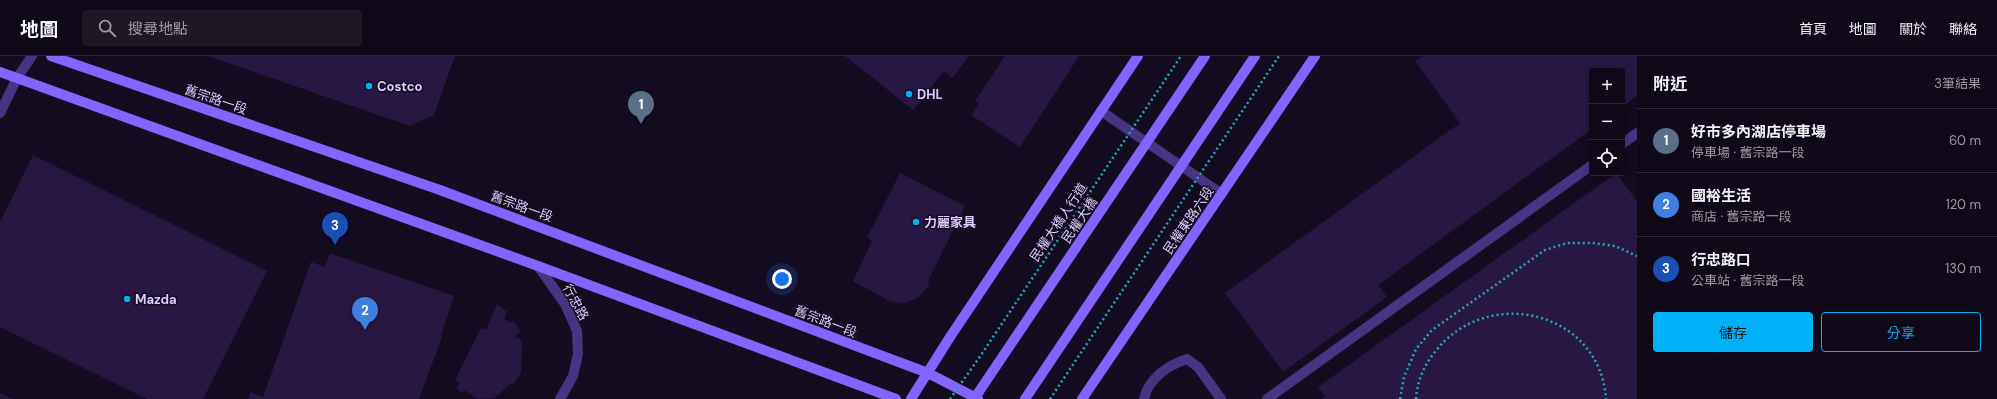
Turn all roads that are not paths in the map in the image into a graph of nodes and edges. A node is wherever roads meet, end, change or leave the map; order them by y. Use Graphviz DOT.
graph roads {
  1 [pos="32,56"];
  2 [pos="51,56"];
  3 [pos="1138,56"];
  4 [pos="1205,56"];
  5 [pos="1255,56"];
  6 [pos="1315,56"];
  7 [pos="0,72"];
  8 [pos="17,78"];
  9 [pos="1101,111"];
  10 [pos="0,113"];
  11 [pos="1637,133"];
  12 [pos="1625,142"];
  13 [pos="1589,168"];
  14 [pos="1222,194"];
  15 [pos="538,266"];
  16 [pos="928,373"];
  17 [pos="560,399"];
  18 [pos="896,399"];
  19 [pos="911,399"];
  20 [pos="974,399"];
  21 [pos="978,399"];
  22 [pos="1025,399"];
  23 [pos="1082,399"];
  24 [pos="1144,399"];
  25 [pos="1221,399"];
  26 [pos="1267,399"];
  1 -- 8 [label="street"];
  2 -- 16 [label="main road, 舊宗路一段"];
  3 -- 9 [label="main road"];
  4 -- 20 [label="main road, 民權大橋, bridge"];
  5 -- 22 [label="main road, bridge"];
  6 -- 14 [label="main road, 民權東路六段"];
  7 -- 8 [label="main road"];
  8 -- 10 [label="street"];
  8 -- 15 [label="main road"];
  9 -- 14 [label="street"];
  9 -- 16 [label="main road"];
  11 -- 12 [label="street"];
  13 -- 26 [label="street"];
  14 -- 23 [label="main road, 民權東路六段"];
  15 -- 17 [label="street, 行忠路"];
  15 -- 18 [label="main road"];
  16 -- 19 [label="main road"];
  16 -- 21 [label="main road, 舊宗路一段"];
  24 -- 25 [label="street"];
}
